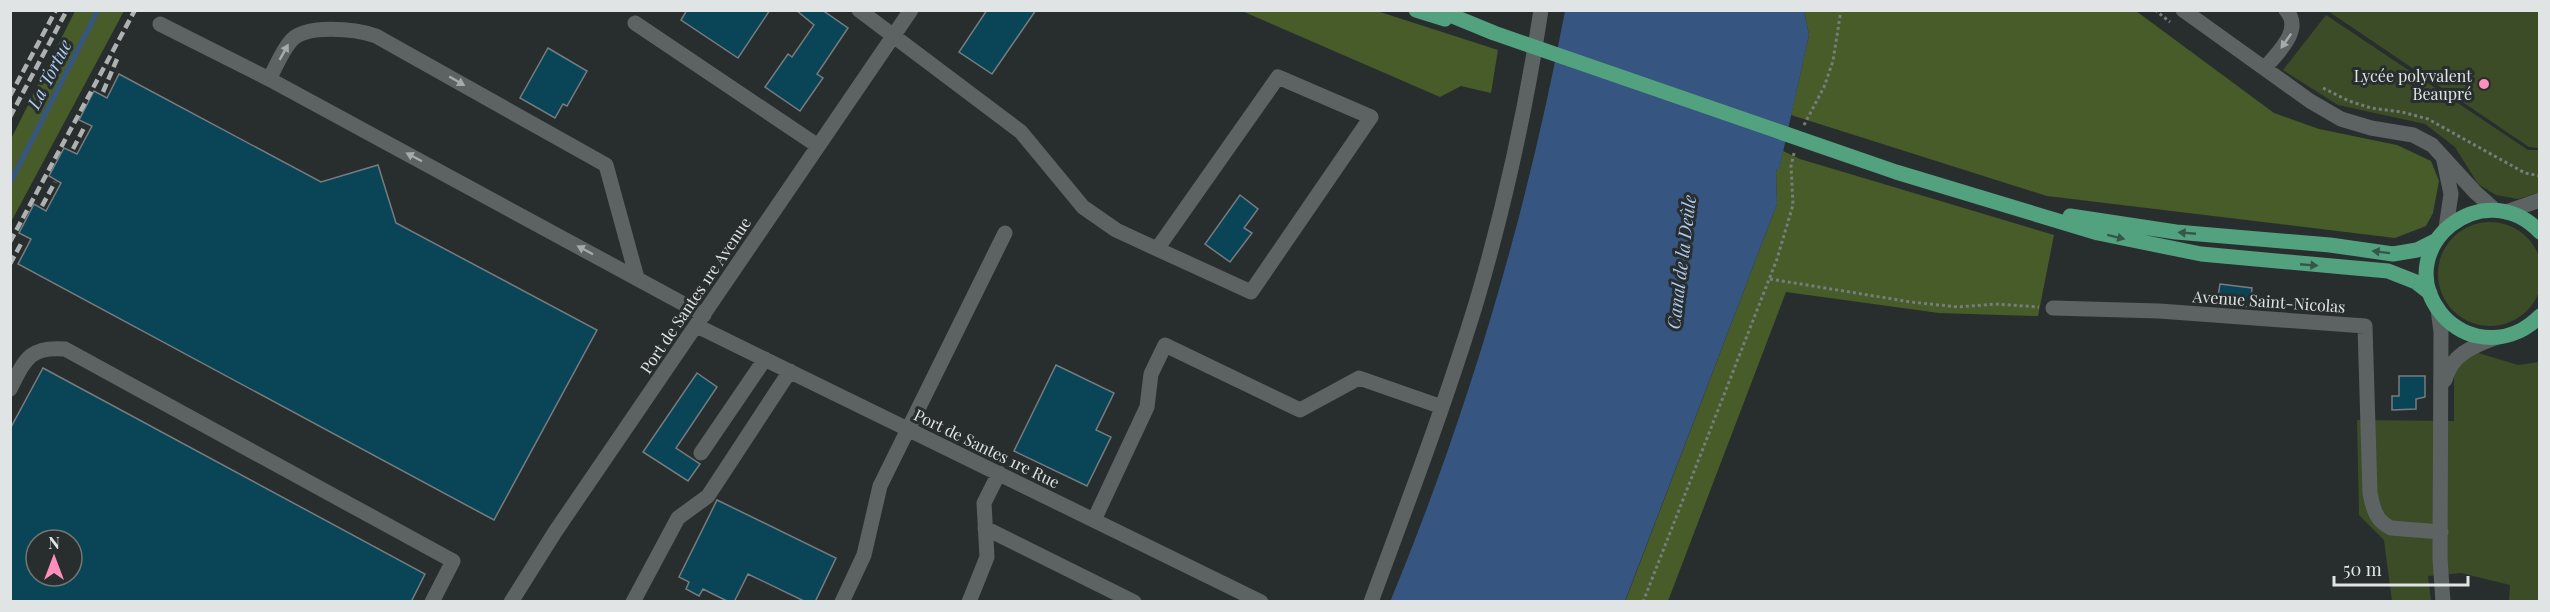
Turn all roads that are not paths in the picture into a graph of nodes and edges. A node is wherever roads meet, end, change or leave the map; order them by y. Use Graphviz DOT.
graph roads {
  1 [pos="859,10"];
  2 [pos="911,10"];
  3 [pos="1416,10"];
  4 [pos="1438,10"];
  5 [pos="1542,10"];
  6 [pos="2183,10"];
  7 [pos="2286,10"];
  8 [pos="635,23"];
  9 [pos="160,24"];
  10 [pos="1494,33"];
  11 [pos="893,36"];
  12 [pos="2265,68"];
  13 [pos="269,80"];
  14 [pos="818,146"];
  15 [pos="2441,153"];
  16 [pos="1959,193"];
  17 [pos="2540,200"];
  18 [pos="2501,211"];
  19 [pos="2540,232"];
  20 [pos="1005,233"];
  21 [pos="2441,234"];
  22 [pos="1157,249"];
  23 [pos="637,278"];
  24 [pos="2430,293"];
  25 [pos="2053,308"];
  26 [pos="2438,309"];
  27 [pos="2540,316"];
  28 [pos="700,321"];
  29 [pos="2495,338"];
  30 [pos="765,359"];
  31 [pos="790,371"];
  32 [pos="10,389"];
  33 [pos="2442,391"];
  34 [pos="1442,408"];
  35 [pos="908,429"];
  36 [pos="700,453"];
  37 [pos="999,473"];
  38 [pos="1094,520"];
  39 [pos="986,528"];
  40 [pos="2440,532"];
  41 [pos="432,602"];
  42 [pos="511,602"];
  43 [pos="633,602"];
  44 [pos="842,602"];
  45 [pos="969,602"];
  46 [pos="1134,602"];
  47 [pos="1261,602"];
  48 [pos="1371,602"];
  49 [pos="2444,602"];
  1 -- 11 [label="street"];
  2 -- 11 [label="street, Port de Santes 1re Avenue"];
  3 -- 10 [label="main road"];
  4 -- 10 [label="main road"];
  5 -- 34 [label="street"];
  6 -- 12 [label="street"];
  7 -- 12 [label="street, one-way"];
  8 -- 14 [label="street"];
  9 -- 13 [label="street, Port de Santes 1re Rue"];
  10 -- 16 [label="main road"];
  11 -- 14 [label="street, Port de Santes 1re Avenue"];
  11 -- 22 [label="street"];
  12 -- 15 [label="street"];
  23 -- 13 [label="street, Port de Santes 1re Rue, one-way"];
  13 -- 23 [label="street, one-way"];
  14 -- 28 [label="street, Port de Santes 1re Avenue"];
  15 -- 18 [label="street"];
  15 -- 21 [label="street"];
  21 -- 16 [label="main road, one-way"];
  16 -- 24 [label="main road, one-way"];
  17 -- 18 [label="street"];
  18 -- 19 [label="main road"];
  18 -- 21 [label="main road"];
  20 -- 35 [label="street"];
  21 -- 24 [label="main road"];
  22 -- 22 [label="street"];
  23 -- 28 [label="street, Port de Santes 1re Rue"];
  24 -- 26 [label="main road"];
  25 -- 40 [label="street, Avenue Saint-Nicolas"];
  26 -- 29 [label="main road"];
  26 -- 33 [label="street"];
  27 -- 29 [label="main road"];
  28 -- 30 [label="street, Port de Santes 1re Rue"];
  28 -- 42 [label="street, Port de Santes 1re Avenue"];
  29 -- 33 [label="street"];
  30 -- 31 [label="street, Port de Santes 1re Rue"];
  30 -- 36 [label="street"];
  31 -- 35 [label="street, Port de Santes 1re Rue"];
  31 -- 43 [label="street"];
  32 -- 41 [label="street"];
  33 -- 40 [label="street"];
  34 -- 38 [label="street"];
  34 -- 48 [label="street"];
  35 -- 37 [label="street, Port de Santes 1re Rue"];
  35 -- 44 [label="street"];
  37 -- 38 [label="street, Port de Santes 1re Rue"];
  37 -- 39 [label="street"];
  38 -- 47 [label="street, Port de Santes 1re Rue"];
  39 -- 45 [label="street"];
  39 -- 46 [label="street"];
  40 -- 49 [label="street"];
}
